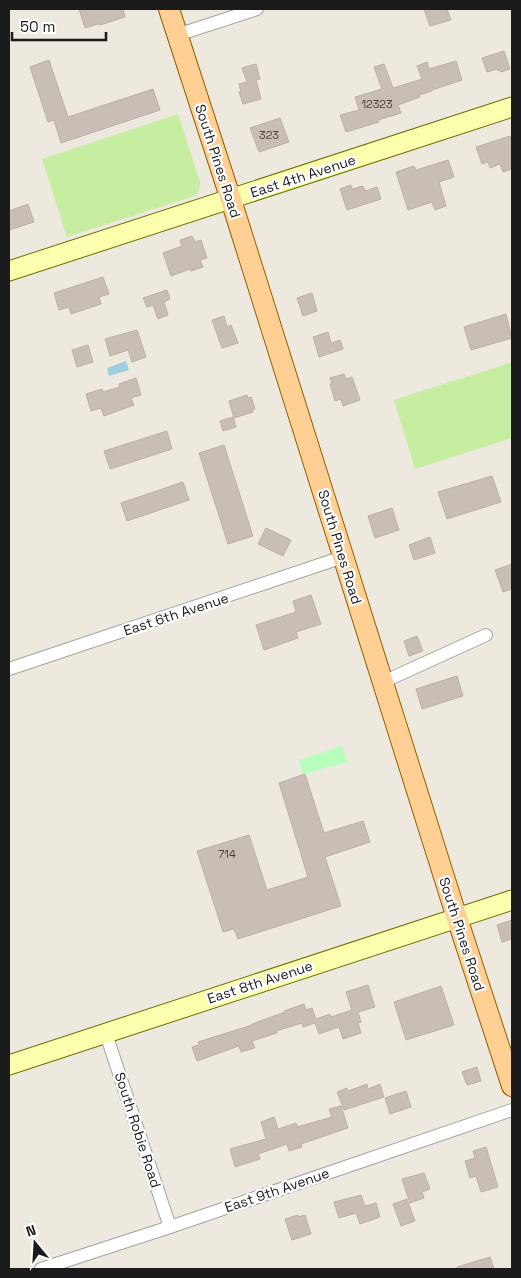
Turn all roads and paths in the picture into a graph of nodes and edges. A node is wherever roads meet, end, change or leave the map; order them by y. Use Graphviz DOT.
graph roads {
  1 [pos="169,9"];
  2 [pos="257,9"];
  3 [pos="177,35"];
  4 [pos="512,107"];
  5 [pos="231,200"];
  6 [pos="9,271"];
  7 [pos="343,558"];
  8 [pos="486,635"];
  9 [pos="9,669"];
  10 [pos="382,682"];
  11 [pos="512,900"];
  12 [pos="457,918"];
  13 [pos="106,1034"];
  14 [pos="9,1065"];
  15 [pos="512,1086"];
  16 [pos="512,1110"];
  17 [pos="170,1227"];
  18 [pos="41,1269"];
  1 -- 3 [label="main road, South Pines Road"];
  2 -- 3 [label="street"];
  3 -- 5 [label="main road, South Pines Road"];
  4 -- 5 [label="street, East 4th Avenue"];
  5 -- 6 [label="street, East 4th Avenue"];
  5 -- 7 [label="main road, South Pines Road"];
  7 -- 9 [label="street, East 6th Avenue"];
  7 -- 10 [label="main road, South Pines Road"];
  8 -- 10 [label="street"];
  10 -- 12 [label="main road, South Pines Road"];
  11 -- 12 [label="street, East 8th Avenue"];
  12 -- 13 [label="street, East 8th Avenue"];
  12 -- 15 [label="main road, South Pines Road"];
  13 -- 14 [label="street, East 8th Avenue"];
  13 -- 17 [label="street, South Robie Road"];
  16 -- 17 [label="street, East 9th Avenue"];
  17 -- 18 [label="street, East 9th Avenue"];
}
